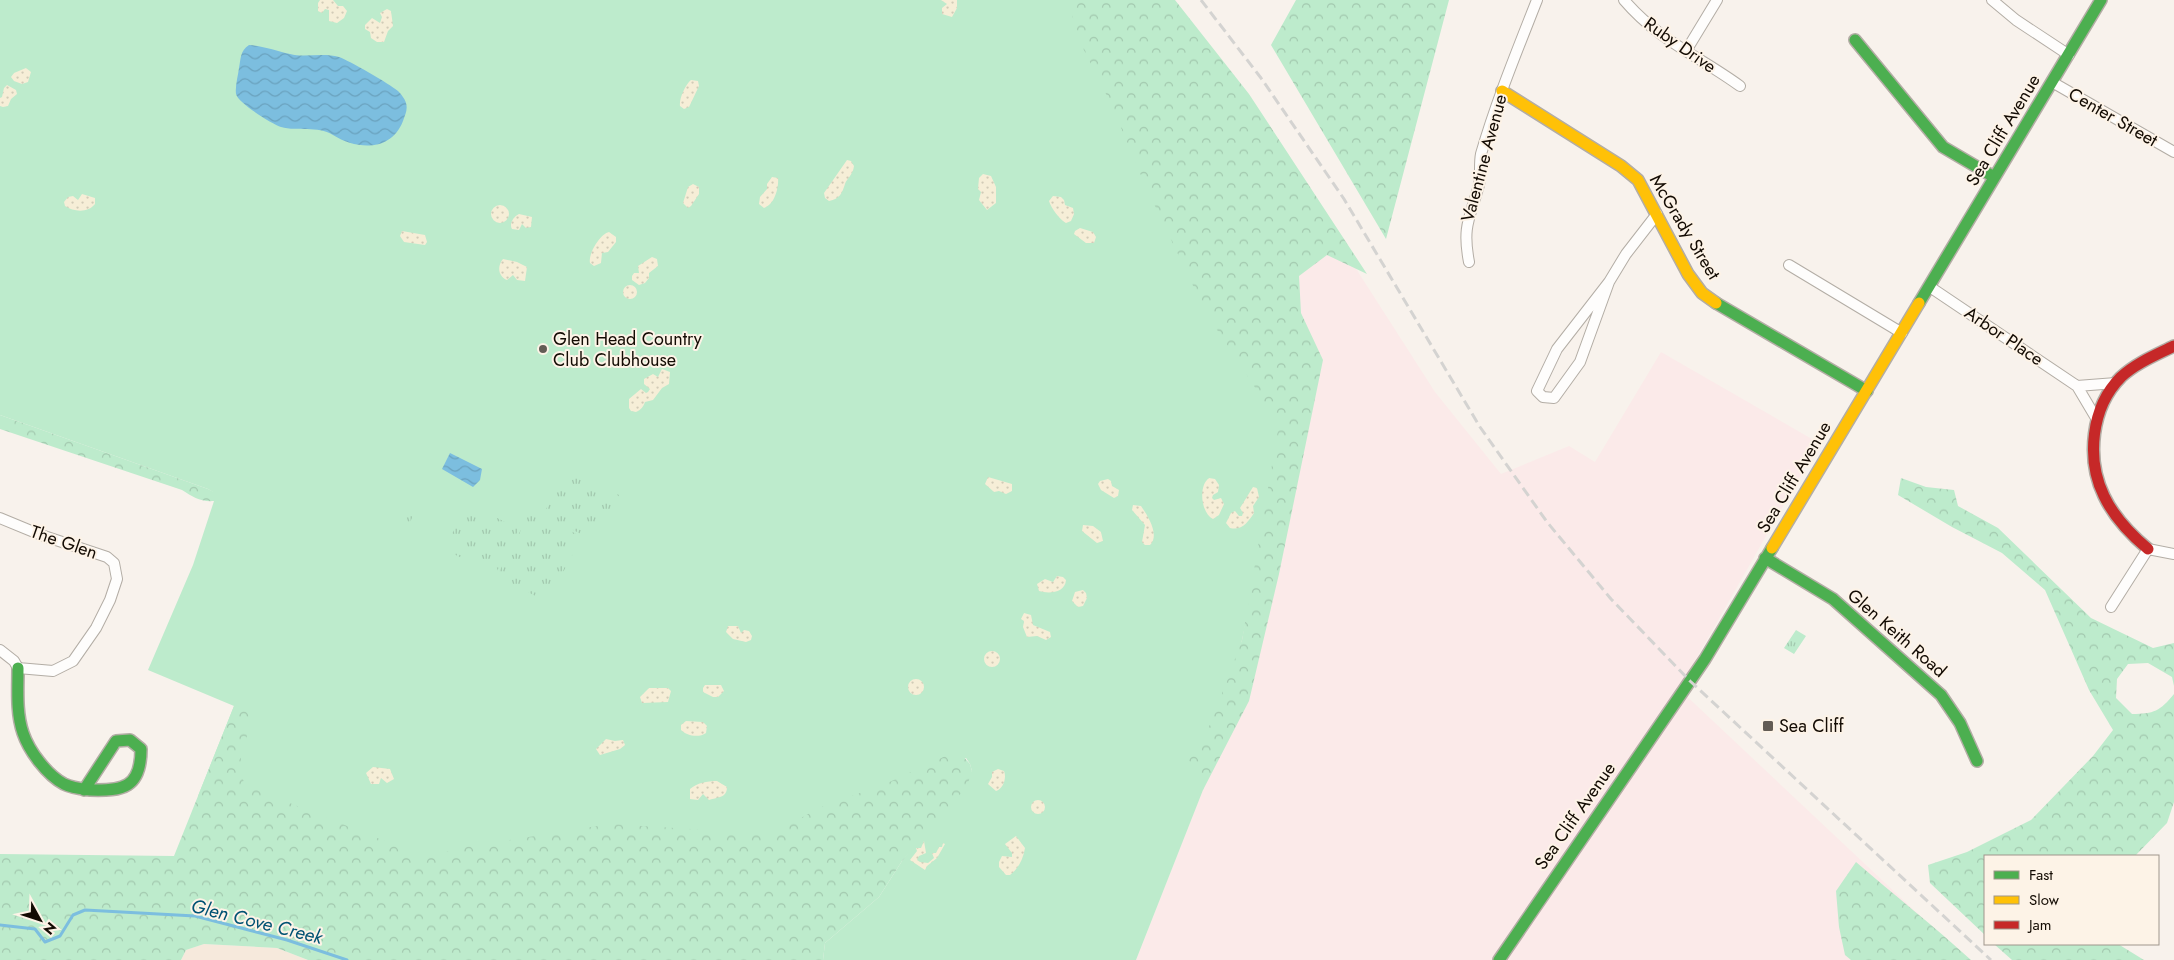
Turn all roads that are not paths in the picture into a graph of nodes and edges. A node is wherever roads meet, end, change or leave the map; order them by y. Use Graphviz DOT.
graph roads {
  1 [pos="1537,0"];
  2 [pos="1624,0"];
  3 [pos="1717,0"];
  4 [pos="1992,0"];
  5 [pos="2101,0"];
  6 [pos="1855,40"];
  7 [pos="1686,51"];
  8 [pos="2069,55"];
  9 [pos="2052,82"];
  10 [pos="1740,86"];
  11 [pos="1502,91"];
  12 [pos="2174,152"];
  13 [pos="1994,177"];
  14 [pos="1657,214"];
  15 [pos="1469,262"];
  16 [pos="1789,265"];
  17 [pos="1609,282"];
  18 [pos="1930,287"];
  19 [pos="1902,333"];
  20 [pos="2174,346"];
  21 [pos="2116,382"];
  22 [pos="2078,386"];
  23 [pos="1867,391"];
  24 [pos="2096,418"];
  25 [pos="0,518"];
  26 [pos="2148,549"];
  27 [pos="2174,554"];
  28 [pos="1765,558"];
  29 [pos="2111,607"];
  30 [pos="0,650"];
  31 [pos="18,668"];
  32 [pos="1977,761"];
  33 [pos="84,790"];
  34 [pos="1499,960"];
  1 -- 11 [label="street, Valentine Avenue"];
  2 -- 7 [label="street, Ruby Drive"];
  3 -- 7 [label="street"];
  4 -- 8 [label="street"];
  5 -- 8 [label="street, Sea Cliff Avenue"];
  6 -- 13 [label="street"];
  7 -- 10 [label="street, Ruby Drive"];
  8 -- 9 [label="street, Sea Cliff Avenue"];
  9 -- 12 [label="street, Center Street"];
  9 -- 13 [label="street, Sea Cliff Avenue"];
  11 -- 14 [label="street, McGrady Street"];
  11 -- 15 [label="street, Valentine Avenue"];
  13 -- 18 [label="street, Sea Cliff Avenue"];
  14 -- 17 [label="street"];
  14 -- 23 [label="street, McGrady Street"];
  16 -- 19 [label="street"];
  17 -- 17 [label="street"];
  18 -- 19 [label="street, Sea Cliff Avenue"];
  18 -- 22 [label="street, Arbor Place"];
  19 -- 23 [label="street, Sea Cliff Avenue"];
  20 -- 21 [label="street"];
  21 -- 22 [label="street"];
  21 -- 24 [label="street"];
  22 -- 24 [label="street, Arbor Place"];
  23 -- 28 [label="street, Sea Cliff Avenue"];
  24 -- 26 [label="street"];
  25 -- 31 [label="street, The Glen"];
  26 -- 27 [label="street"];
  26 -- 29 [label="street"];
  28 -- 32 [label="street, Glen Keith Road"];
  28 -- 34 [label="street, Sea Cliff Avenue"];
  30 -- 31 [label="street"];
  31 -- 33 [label="street"];
  33 -- 33 [label="street"];
}
